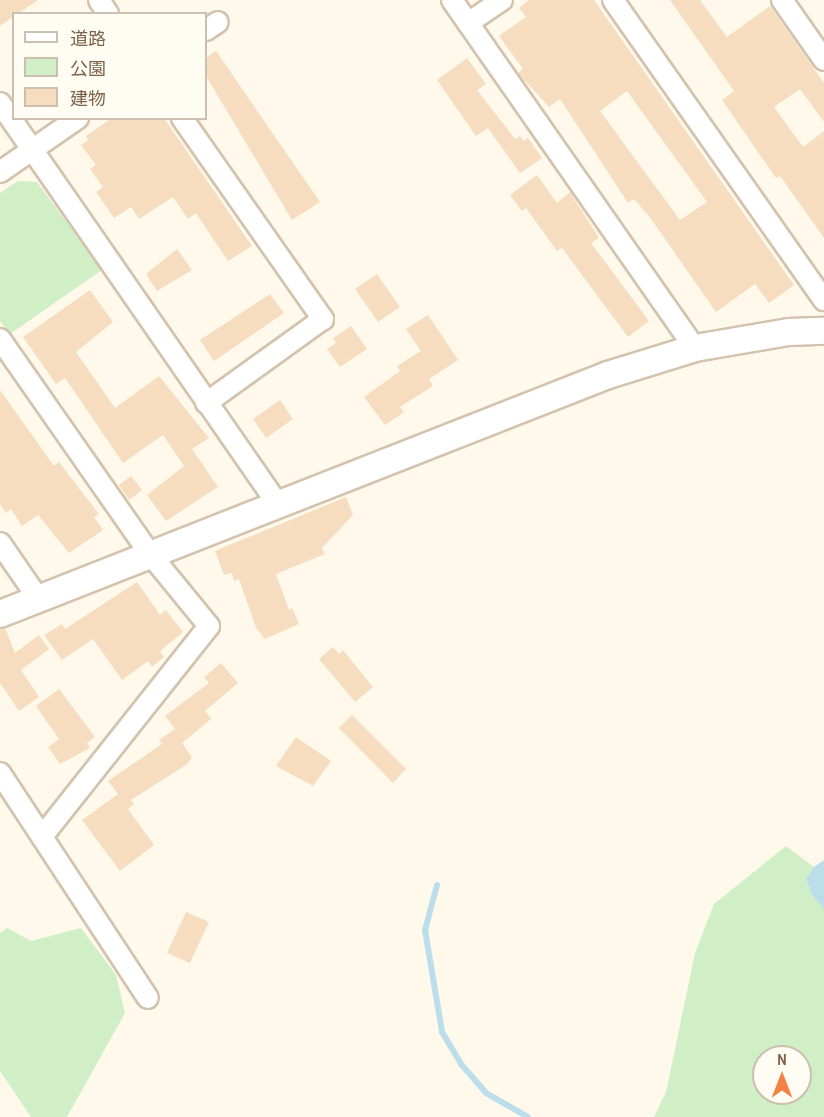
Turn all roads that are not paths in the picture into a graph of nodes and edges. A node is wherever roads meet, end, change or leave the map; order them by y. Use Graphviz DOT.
graph roads {
  1 [pos="452,0"];
  2 [pos="502,0"];
  3 [pos="613,0"];
  4 [pos="782,0"];
  5 [pos="468,23"];
  6 [pos="824,60"];
  7 [pos="0,103"];
  8 [pos="75,120"];
  9 [pos="183,120"];
  10 [pos="33,150"];
  11 [pos="0,172"];
  12 [pos="824,300"];
  13 [pos="824,332"];
  14 [pos="0,339"];
  15 [pos="695,348"];
  16 [pos="206,403"];
  17 [pos="278,505"];
  18 [pos="0,543"];
  19 [pos="150,554"];
  20 [pos="38,598"];
  21 [pos="0,614"];
  22 [pos="0,773"];
  23 [pos="42,837"];
  24 [pos="148,998"];
  1 -- 5 [label="street"];
  2 -- 5 [label="street"];
  3 -- 12 [label="street"];
  4 -- 6 [label="street"];
  5 -- 15 [label="street"];
  7 -- 10 [label="street"];
  8 -- 10 [label="street"];
  9 -- 16 [label="street"];
  10 -- 11 [label="street"];
  10 -- 16 [label="street"];
  13 -- 15 [label="street"];
  14 -- 19 [label="street"];
  15 -- 17 [label="street"];
  16 -- 17 [label="street"];
  17 -- 19 [label="street"];
  18 -- 20 [label="street"];
  19 -- 20 [label="street"];
  19 -- 23 [label="street"];
  20 -- 21 [label="street"];
  22 -- 23 [label="street"];
  23 -- 24 [label="street"];
}
